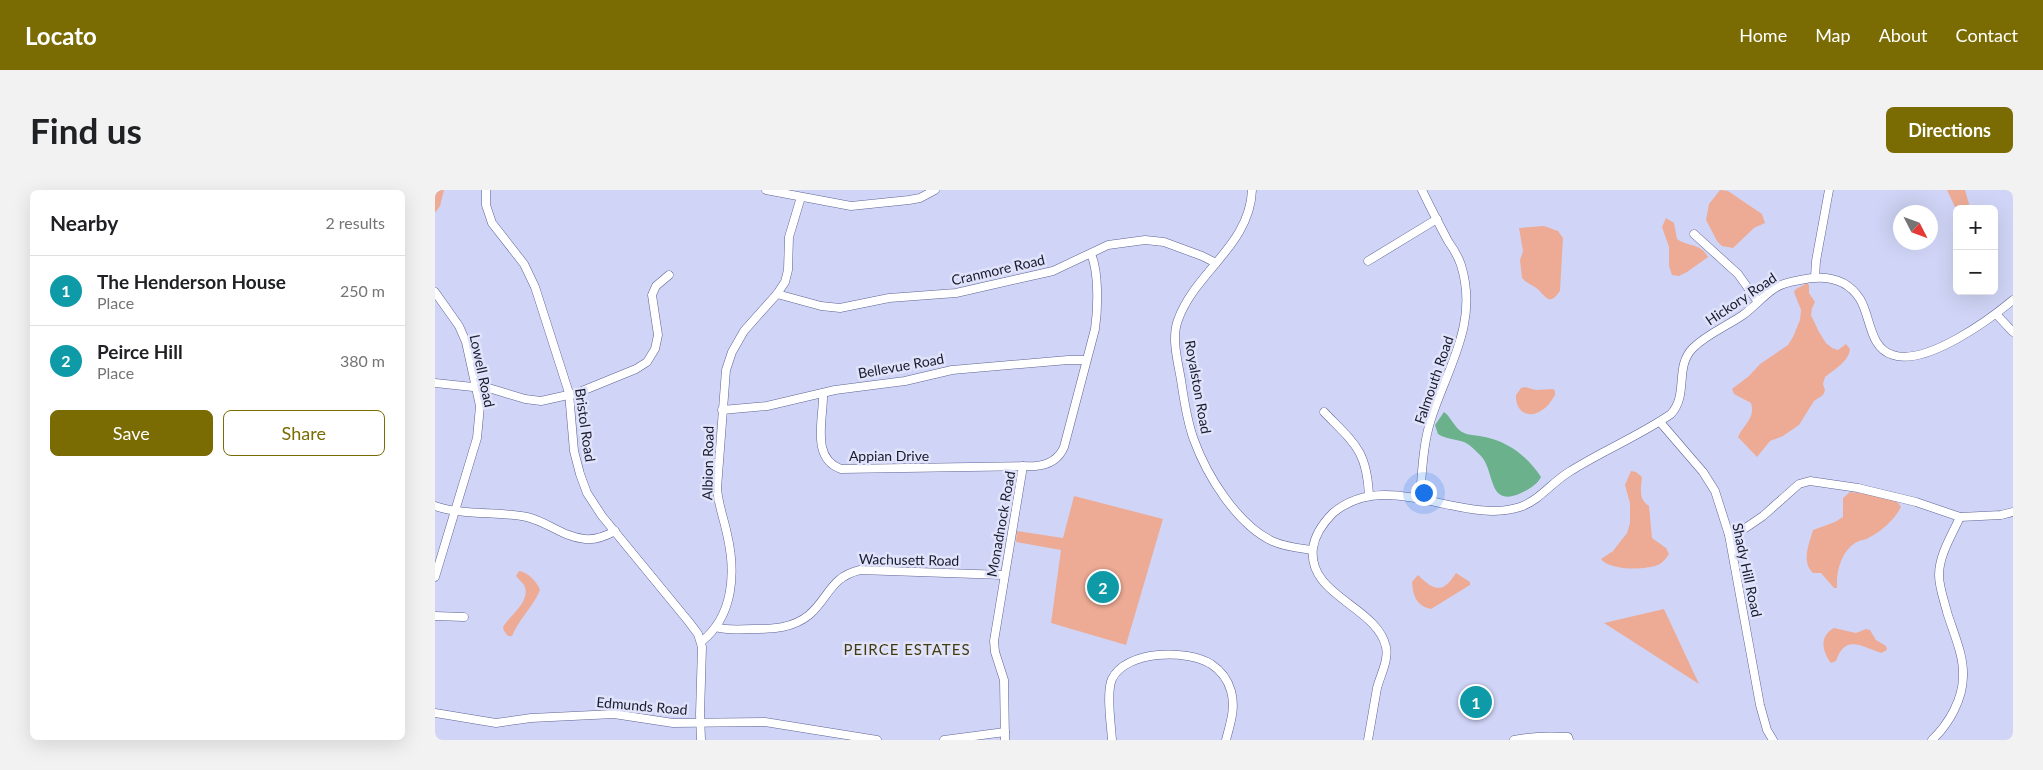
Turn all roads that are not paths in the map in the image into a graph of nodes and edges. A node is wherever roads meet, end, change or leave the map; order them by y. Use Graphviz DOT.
graph roads {
  1 [pos="486,190"];
  2 [pos="766,190"];
  3 [pos="935,190"];
  4 [pos="1252,190"];
  5 [pos="1422,190"];
  6 [pos="1829,190"];
  7 [pos="801,197"];
  8 [pos="1437,219"];
  9 [pos="1694,234"];
  10 [pos="1091,254"];
  11 [pos="1368,261"];
  12 [pos="1216,263"];
  13 [pos="669,276"];
  14 [pos="1815,277"];
  15 [pos="435,292"];
  16 [pos="777,294"];
  17 [pos="2013,300"];
  18 [pos="1758,302"];
  19 [pos="1996,314"];
  20 [pos="2013,332"];
  21 [pos="1086,360"];
  22 [pos="435,384"];
  23 [pos="476,389"];
  24 [pos="823,393"];
  25 [pos="570,395"];
  26 [pos="722,410"];
  27 [pos="1324,412"];
  28 [pos="1660,422"];
  29 [pos="1023,466"];
  30 [pos="1369,496"];
  31 [pos="1420,498"];
  32 [pos="435,506"];
  33 [pos="453,511"];
  34 [pos="2013,512"];
  35 [pos="1960,517"];
  36 [pos="615,531"];
  37 [pos="1729,535"];
  38 [pos="1313,550"];
  39 [pos="1005,575"];
  40 [pos="435,577"];
  41 [pos="435,616"];
  42 [pos="464,617"];
  43 [pos="716,627"];
  44 [pos="701,642"];
  45 [pos="435,713"];
  46 [pos="700,723"];
  47 [pos="1005,736"];
  48 [pos="701,740"];
  49 [pos="877,740"];
  50 [pos="944,740"];
  51 [pos="1112,740"];
  52 [pos="1226,740"];
  53 [pos="1368,740"];
  54 [pos="1514,740"];
  55 [pos="1569,740"];
  56 [pos="1773,740"];
  57 [pos="1932,740"];
  1 -- 25 [label="street, Bristol Road"];
  2 -- 7 [label="street"];
  3 -- 7 [label="street"];
  4 -- 12 [label="street, Royalston Road"];
  5 -- 8 [label="street, Falmouth Road"];
  6 -- 14 [label="street"];
  7 -- 16 [label="street, Albion Road"];
  8 -- 11 [label="street"];
  8 -- 31 [label="street, Falmouth Road"];
  9 -- 18 [label="street"];
  10 -- 12 [label="street, Cranmore Road"];
  10 -- 16 [label="street, Cranmore Road"];
  10 -- 21 [label="street, Monadnock Road"];
  12 -- 38 [label="street, Royalston Road"];
  13 -- 25 [label="street"];
  14 -- 18 [label="street, Hickory Road"];
  14 -- 19 [label="street, Hickory Road"];
  15 -- 23 [label="street, Lowell Road"];
  16 -- 26 [label="street, Albion Road"];
  17 -- 19 [label="street, Hickory Road"];
  18 -- 28 [label="street, Hickory Road"];
  19 -- 20 [label="street"];
  21 -- 24 [label="street, Bellevue Road"];
  21 -- 29 [label="street, Monadnock Road"];
  22 -- 23 [label="street"];
  23 -- 25 [label="street"];
  23 -- 33 [label="street, Lowell Road"];
  24 -- 26 [label="street, Bellevue Road"];
  24 -- 29 [label="street, Appian Drive"];
  25 -- 36 [label="street, Bristol Road"];
  26 -- 43 [label="street, Albion Road"];
  27 -- 30 [label="street"];
  28 -- 31 [label="street, Hickory Road"];
  28 -- 37 [label="street, Shady Hill Road"];
  29 -- 39 [label="street, Monadnock Road"];
  30 -- 31 [label="street, Hickory Road"];
  30 -- 38 [label="street"];
  32 -- 33 [label="street"];
  33 -- 36 [label="street"];
  33 -- 40 [label="street, Lowell Road"];
  34 -- 35 [label="street"];
  35 -- 37 [label="street"];
  35 -- 57 [label="street"];
  36 -- 44 [label="street, Bristol Road"];
  37 -- 56 [label="street, Shady Hill Road"];
  38 -- 53 [label="street"];
  39 -- 43 [label="street, Wachusett Road"];
  39 -- 47 [label="street, Monadnock Road"];
  41 -- 42 [label="street"];
  43 -- 44 [label="street, Albion Road"];
  44 -- 46 [label="street"];
  45 -- 46 [label="street, Edmunds Road"];
  46 -- 48 [label="street"];
  46 -- 49 [label="street, Edmunds Road"];
  47 -- 50 [label="street"];
  51 -- 52 [label="street"];
  54 -- 55 [label="street"];
}
